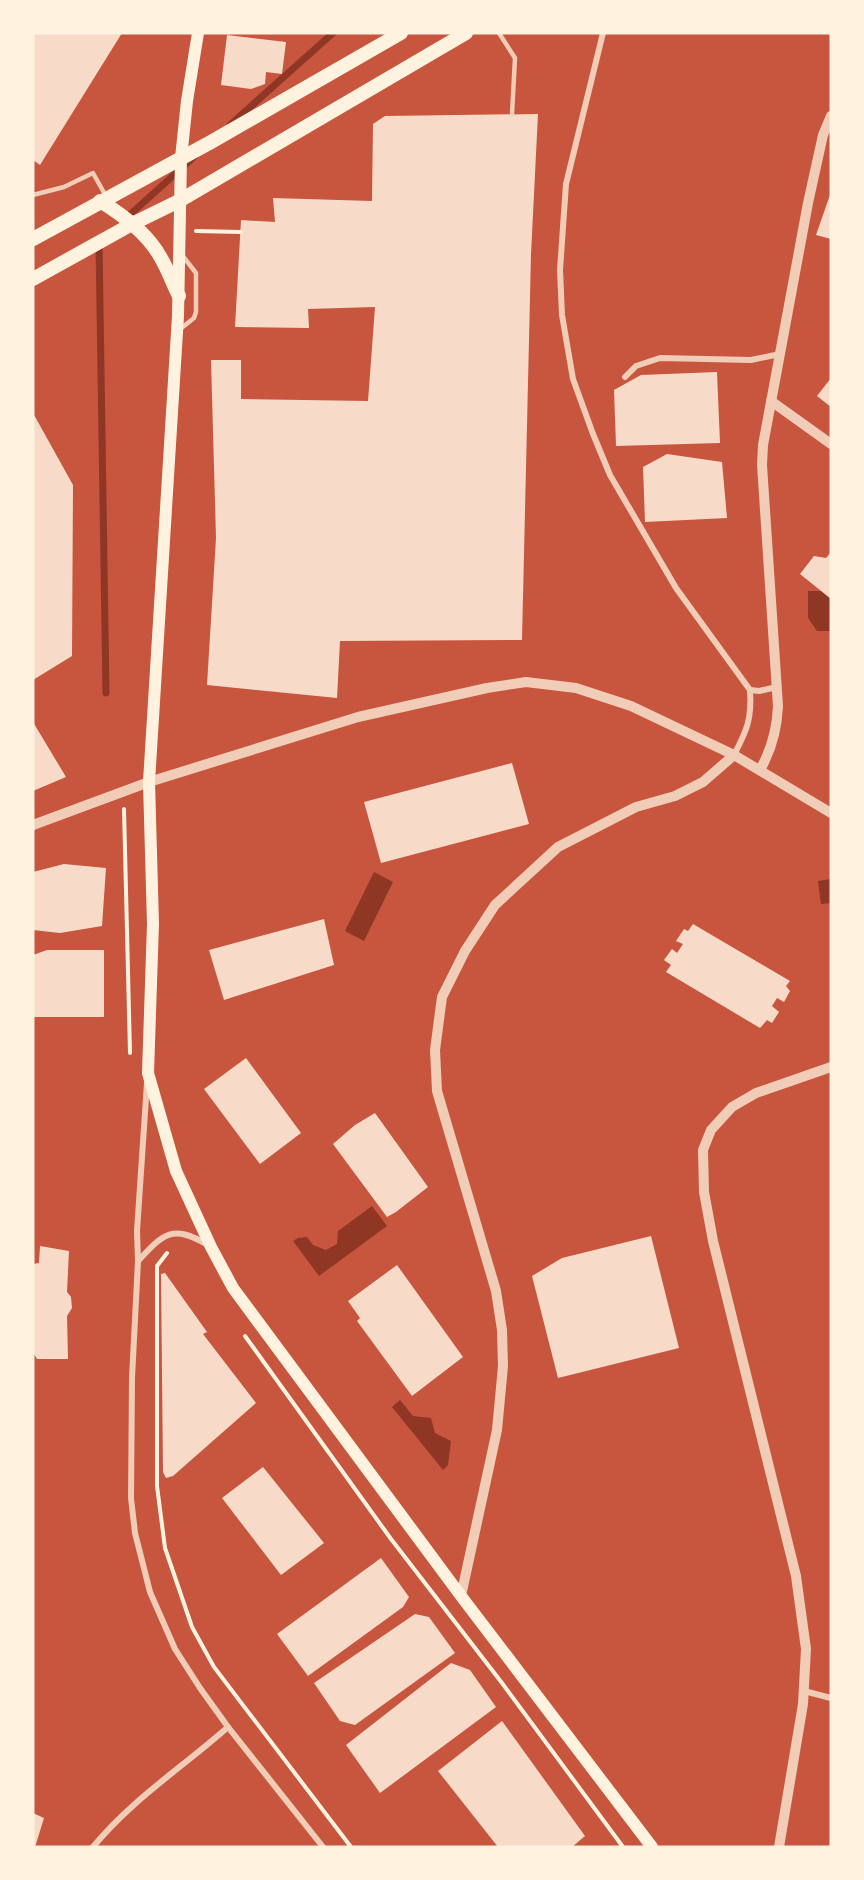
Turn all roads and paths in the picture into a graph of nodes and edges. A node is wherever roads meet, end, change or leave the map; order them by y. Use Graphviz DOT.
graph roads {
  1 [pos="198,33"];
  2 [pos="401,33"];
  3 [pos="466,33"];
  4 [pos="500,33"];
  5 [pos="603,33"];
  6 [pos="512,114"];
  7 [pos="831,116"];
  8 [pos="181,158"];
  9 [pos="33,195"];
  10 [pos="104,199"];
  11 [pos="179,201"];
  12 [pos="132,224"];
  13 [pos="192,231"];
  14 [pos="241,232"];
  15 [pos="33,239"];
  16 [pos="179,252"];
  17 [pos="33,279"];
  18 [pos="179,296"];
  19 [pos="176,331"];
  20 [pos="780,354"];
  21 [pos="625,377"];
  22 [pos="771,401"];
  23 [pos="831,444"];
  24 [pos="777,687"];
  25 [pos="750,690"];
  26 [pos="734,755"];
  27 [pos="760,770"];
  28 [pos="149,782"];
  29 [pos="124,792"];
  30 [pos="831,813"];
  31 [pos="33,825"];
  32 [pos="130,1054"];
  33 [pos="831,1067"];
  34 [pos="148,1073"];
  35 [pos="173,1247"];
  36 [pos="211,1247"];
  37 [pos="138,1261"];
  38 [pos="243,1333"];
  39 [pos="461,1596"];
  40 [pos="804,1692"];
  41 [pos="831,1698"];
  42 [pos="228,1727"];
  43 [pos="93,1847"];
  44 [pos="323,1847"];
  45 [pos="351,1847"];
  46 [pos="623,1847"];
  47 [pos="652,1847"];
  48 [pos="780,1847"];
  1 -- 8 [label="main road"];
  2 -- 8 [label="main road"];
  3 -- 11 [label="main road"];
  4 -- 6 [label="lane"];
  5 -- 25 [label="street"];
  7 -- 20 [label="street"];
  8 -- 10 [label="main road"];
  8 -- 11 [label="main road"];
  9 -- 10 [label="lane"];
  10 -- 12 [label="main road"];
  10 -- 15 [label="main road"];
  11 -- 12 [label="main road"];
  11 -- 16 [label="main road"];
  12 -- 17 [label="main road"];
  12 -- 18 [label="main road"];
  13 -- 14 [label="path"];
  16 -- 18 [label="main road"];
  16 -- 19 [label="lane"];
  18 -- 19 [label="main road"];
  19 -- 28 [label="main road"];
  20 -- 21 [label="street"];
  20 -- 22 [label="street"];
  22 -- 23 [label="street"];
  22 -- 24 [label="street"];
  24 -- 25 [label="street"];
  24 -- 27 [label="street"];
  25 -- 26 [label="street"];
  26 -- 27 [label="street"];
  26 -- 28 [label="street"];
  26 -- 39 [label="street"];
  27 -- 30 [label="street"];
  28 -- 29 [label="street"];
  28 -- 34 [label="main road"];
  29 -- 31 [label="street"];
  29 -- 32 [label="path"];
  33 -- 40 [label="street"];
  34 -- 36 [label="main road"];
  34 -- 37 [label="street"];
  35 -- 45 [label="path"];
  36 -- 37 [label="street"];
  36 -- 39 [label="main road"];
  37 -- 42 [label="street"];
  38 -- 46 [label="path"];
  39 -- 47 [label="main road"];
  40 -- 41 [label="street"];
  40 -- 48 [label="street"];
  42 -- 43 [label="street"];
  42 -- 44 [label="street"];
}
